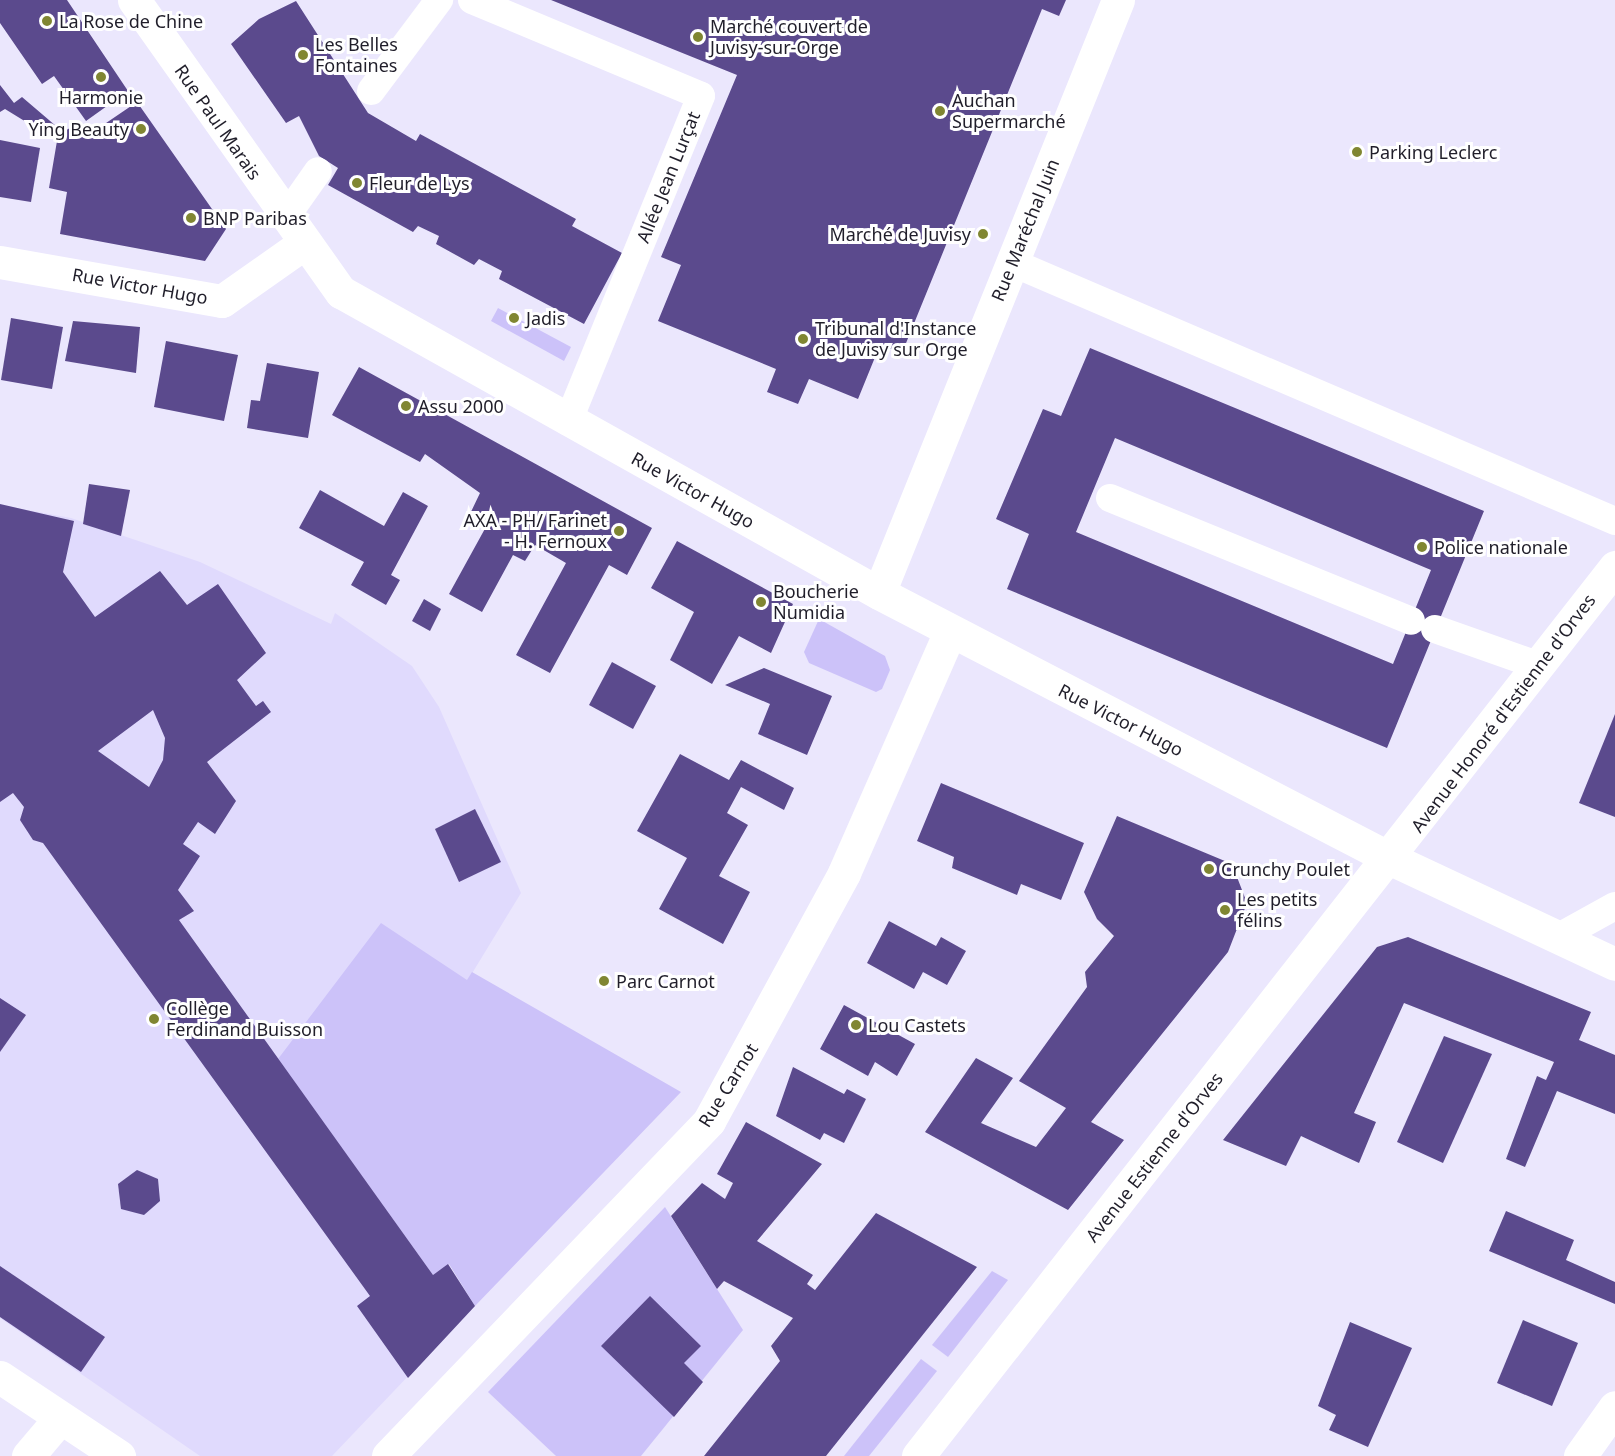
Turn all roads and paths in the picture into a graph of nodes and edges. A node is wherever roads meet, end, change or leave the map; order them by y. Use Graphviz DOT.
graph roads {
  1 [pos="134,0"];
  2 [pos="439,0"];
  3 [pos="472,0"];
  4 [pos="1119,0"];
  5 [pos="371,91"];
  6 [pos="318,171"];
  7 [pos="294,231"];
  8 [pos="0,262"];
  9 [pos="1011,262"];
  10 [pos="568,422"];
  11 [pos="1110,498"];
  12 [pos="1615,521"];
  13 [pos="1615,567"];
  14 [pos="879,593"];
  15 [pos="950,632"];
  16 [pos="1540,666"];
  17 [pos="1391,859"];
  18 [pos="1615,906"];
  19 [pos="1557,938"];
  20 [pos="1615,964"];
  21 [pos="0,1377"];
  22 [pos="1615,1407"];
  23 [pos="60,1418"];
  24 [pos="28,1456"];
  25 [pos="119,1456"];
  26 [pos="388,1456"];
  27 [pos="918,1456"];
  28 [pos="1580,1456"];
  1 -- 7 [label="street, Rue Paul Marais"];
  2 -- 5 [label="lane"];
  3 -- 10 [label="lane, Allée Jean Lurçat"];
  4 -- 9 [label="street, Rue Maréchal Juin"];
  6 -- 7 [label="lane"];
  7 -- 8 [label="street, Rue Victor Hugo"];
  7 -- 10 [label="street, Rue Victor Hugo"];
  9 -- 12 [label="lane"];
  9 -- 14 [label="street, Rue Maréchal Juin"];
  10 -- 14 [label="street, Rue Victor Hugo"];
  11 -- 16 [label="lane"];
  13 -- 16 [label="street, Avenue Honoré d'Estienne d'Orves"];
  14 -- 15 [label="street, Rue Victor Hugo"];
  15 -- 17 [label="street, Rue Victor Hugo"];
  15 -- 26 [label="street, Rue Carnot"];
  16 -- 17 [label="street, Avenue Honoré d'Estienne d'Orves"];
  17 -- 19 [label="street, Rue Victor Hugo"];
  17 -- 27 [label="street, Avenue Estienne d'Orves"];
  18 -- 19 [label="lane"];
  19 -- 20 [label="street, Rue Victor Hugo"];
  21 -- 23 [label="street"];
  22 -- 28 [label="street"];
  23 -- 24 [label="street"];
  23 -- 25 [label="street"];
}
